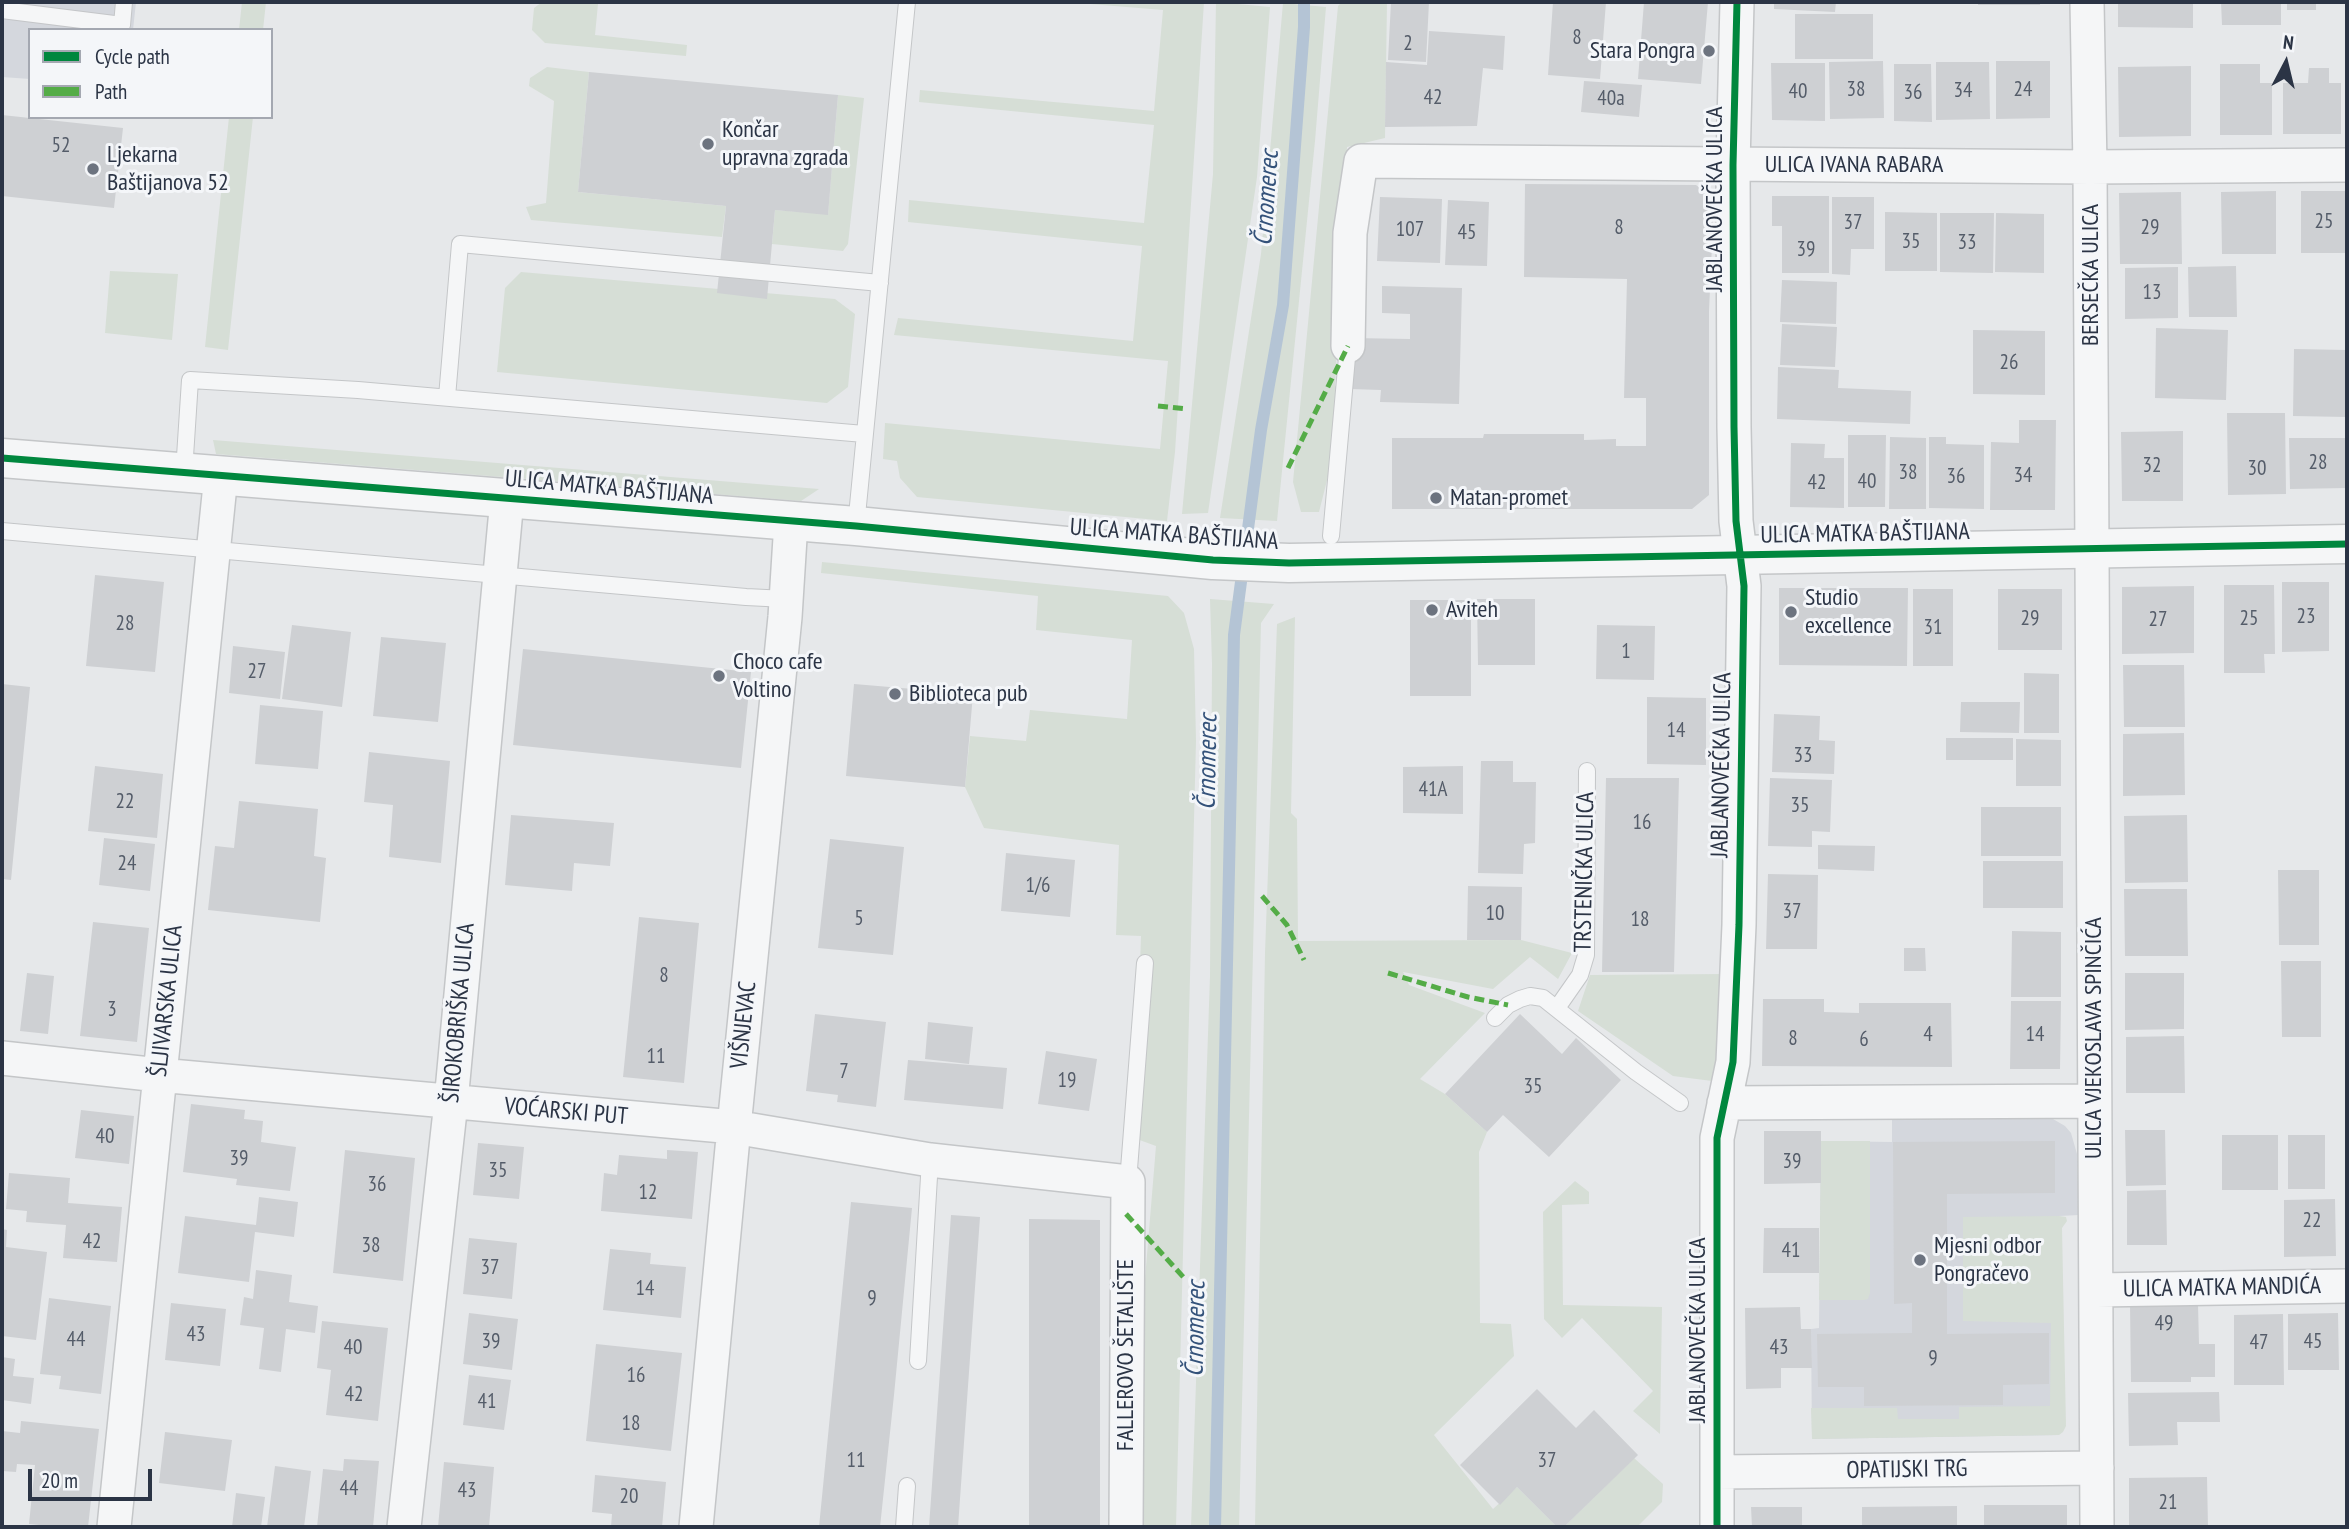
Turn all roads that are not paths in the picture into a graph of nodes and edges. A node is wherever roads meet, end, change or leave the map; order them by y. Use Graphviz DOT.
graph roads {
  1 [pos="124,2"];
  2 [pos="907,2"];
  3 [pos="1737,2"];
  4 [pos="2087,2"];
  5 [pos="2,10"];
  6 [pos="1734,165"];
  7 [pos="2347,165"];
  8 [pos="2090,167"];
  9 [pos="880,283"];
  10 [pos="1348,346"];
  11 [pos="447,397"];
  12 [pos="864,434"];
  13 [pos="2,458"];
  14 [pos="202,474"];
  15 [pos="508,499"];
  16 [pos="791,522"];
  17 [pos="856,526"];
  18 [pos="2,531"];
  19 [pos="1331,536"];
  20 [pos="2347,544"];
  21 [pos="2092,548"];
  22 [pos="214,550"];
  23 [pos="1740,555"];
  24 [pos="500,575"];
  25 [pos="786,599"];
  26 [pos="1587,771"];
  27 [pos="1145,963"];
  28 [pos="1557,1007"];
  29 [pos="1495,1018"];
  30 [pos="2,1058"];
  31 [pos="159,1075"];
  32 [pos="2094,1101"];
  33 [pos="452,1102"];
  34 [pos="1680,1103"];
  35 [pos="1724,1103"];
  36 [pos="734,1127"];
  37 [pos="930,1160"];
  38 [pos="1128,1182"];
  39 [pos="2347,1286"];
  40 [pos="2096,1290"];
  41 [pos="918,1361"];
  42 [pos="2097,1468"];
  43 [pos="1717,1472"];
  44 [pos="907,1486"];
  45 [pos="114,1527"];
  46 [pos="404,1527"];
  47 [pos="696,1527"];
  48 [pos="904,1527"];
  49 [pos="1126,1527"];
  50 [pos="1717,1527"];
  51 [pos="2097,1527"];
  1 -- 5 [label="lane"];
  2 -- 9 [label="lane"];
  3 -- 6 [label="street, JABLANOVEČKA ULICA"];
  4 -- 8 [label="street, BERSEČKA ULICA"];
  6 -- 8 [label="street, ULICA IVANA RABARA"];
  6 -- 10 [label="street, ULICA IVANA RABARA"];
  6 -- 23 [label="street, JABLANOVEČKA ULICA"];
  7 -- 8 [label="street, ULICA IVANA RABARA"];
  8 -- 21 [label="street, BERSEČKA ULICA"];
  9 -- 11 [label="lane"];
  9 -- 12 [label="lane"];
  10 -- 19 [label="lane"];
  11 -- 12 [label="lane"];
  11 -- 14 [label="lane"];
  12 -- 17 [label="lane"];
  13 -- 14 [label="street, ULICA MATKA BAŠTIJANA"];
  14 -- 15 [label="street, ULICA MATKA BAŠTIJANA"];
  14 -- 22 [label="street, ŠLJIVARSKA ULICA"];
  15 -- 16 [label="street, ULICA MATKA BAŠTIJANA"];
  15 -- 24 [label="street, ŠIROKOBRIŠKA ULICA"];
  16 -- 17 [label="street, ULICA MATKA BAŠTIJANA"];
  16 -- 25 [label="street, VIŠNJEVAC"];
  17 -- 23 [label="street, ULICA MATKA BAŠTIJANA"];
  18 -- 22 [label="lane"];
  20 -- 21 [label="street, ULICA MATKA BAŠTIJANA"];
  21 -- 23 [label="street, ULICA MATKA BAŠTIJANA"];
  21 -- 32 [label="street, ULICA VJEKOSLAVA SPINČIĆA"];
  22 -- 24 [label="lane"];
  22 -- 31 [label="street, ŠLJIVARSKA ULICA"];
  23 -- 35 [label="street, JABLANOVEČKA ULICA"];
  24 -- 25 [label="lane"];
  24 -- 33 [label="street, ŠIROKOBRIŠKA ULICA"];
  25 -- 36 [label="street, VIŠNJEVAC"];
  26 -- 28 [label="lane, TRSTENIČKA ULICA"];
  27 -- 38 [label="lane"];
  28 -- 29 [label="lane"];
  28 -- 34 [label="lane"];
  30 -- 31 [label="street, VOĆARSKI PUT"];
  31 -- 33 [label="street, VOĆARSKI PUT"];
  31 -- 45 [label="street, ŠLJIVARSKA ULICA"];
  32 -- 35 [label="street"];
  32 -- 40 [label="street, ULICA VJEKOSLAVA SPINČIĆA"];
  33 -- 36 [label="street, VOĆARSKI PUT"];
  33 -- 46 [label="street, ŠIROKOBRIŠKA ULICA"];
  35 -- 43 [label="street, JABLANOVEČKA ULICA"];
  36 -- 37 [label="street, VOĆARSKI PUT"];
  36 -- 47 [label="street, VIŠNJEVAC"];
  37 -- 38 [label="street, VOĆARSKI PUT"];
  37 -- 41 [label="lane"];
  38 -- 49 [label="street, FALLEROVO ŠETALIŠTE"];
  39 -- 40 [label="street, ULICA MATKA MANDIĆA"];
  40 -- 42 [label="street, ULICA VJEKOSLAVA SPINČIĆA"];
  42 -- 43 [label="street, OPATIJSKI TRG"];
  42 -- 51 [label="street, ULICA VJEKOSLAVA SPINČIĆA"];
  43 -- 50 [label="street, JABLANOVEČKA ULICA"];
  44 -- 48 [label="lane"];
}
